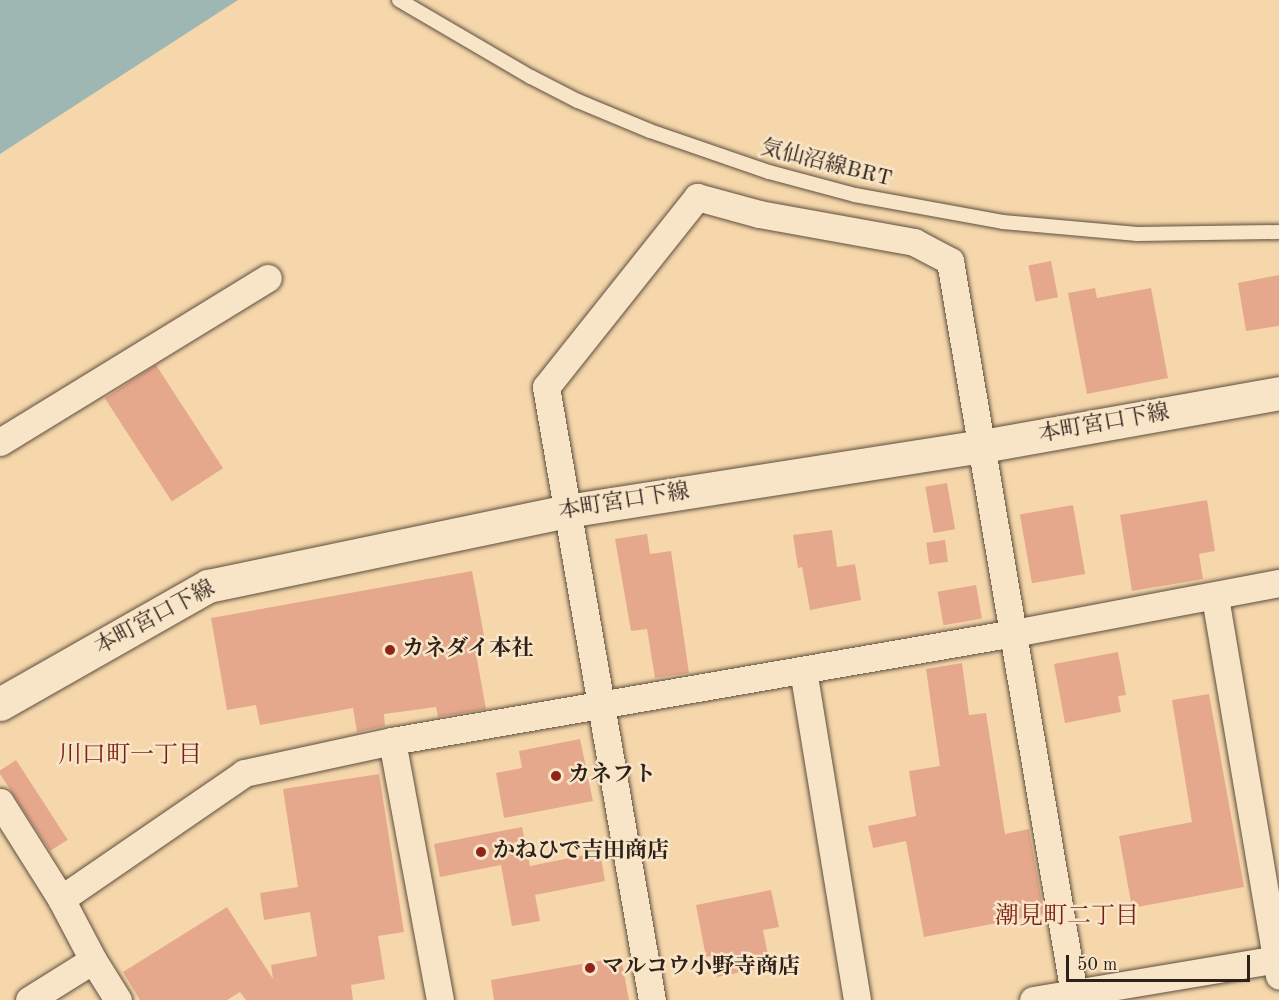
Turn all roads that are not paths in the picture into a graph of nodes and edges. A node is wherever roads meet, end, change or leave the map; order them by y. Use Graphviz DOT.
graph roads {
  1 [pos="399,0"];
  2 [pos="1279,232"];
  3 [pos="268,278"];
  4 [pos="1279,393"];
  5 [pos="0,442"];
  6 [pos="982,446"];
  7 [pos="567,511"];
  8 [pos="1279,583"];
  9 [pos="1215,597"];
  10 [pos="1014,633"];
  11 [pos="803,670"];
  12 [pos="0,704"];
  13 [pos="601,704"];
  14 [pos="392,741"];
  15 [pos="0,802"];
  16 [pos="61,899"];
  17 [pos="93,960"];
  18 [pos="1278,965"];
  19 [pos="1074,996"];
  20 [pos="30,1000"];
  21 [pos="118,1000"];
  22 [pos="440,1000"];
  23 [pos="652,1000"];
  24 [pos="857,1000"];
  25 [pos="1033,1000"];
  1 -- 2 [label="lane, 気仙沼線BRT"];
  3 -- 5 [label="street"];
  4 -- 6 [label="street, 本町宮口下線"];
  6 -- 7 [label="street, 本町宮口下線"];
  6 -- 7 [label="street"];
  6 -- 10 [label="street"];
  7 -- 12 [label="street, 本町宮口下線"];
  7 -- 13 [label="street"];
  8 -- 9 [label="street"];
  9 -- 10 [label="street"];
  9 -- 18 [label="street"];
  10 -- 11 [label="street"];
  10 -- 19 [label="street"];
  11 -- 13 [label="street"];
  11 -- 24 [label="street"];
  13 -- 14 [label="street"];
  13 -- 23 [label="street"];
  14 -- 16 [label="street"];
  14 -- 22 [label="street"];
  15 -- 16 [label="street"];
  16 -- 17 [label="street"];
  17 -- 20 [label="street"];
  17 -- 21 [label="street"];
  18 -- 19 [label="street"];
  19 -- 25 [label="street"];
}
